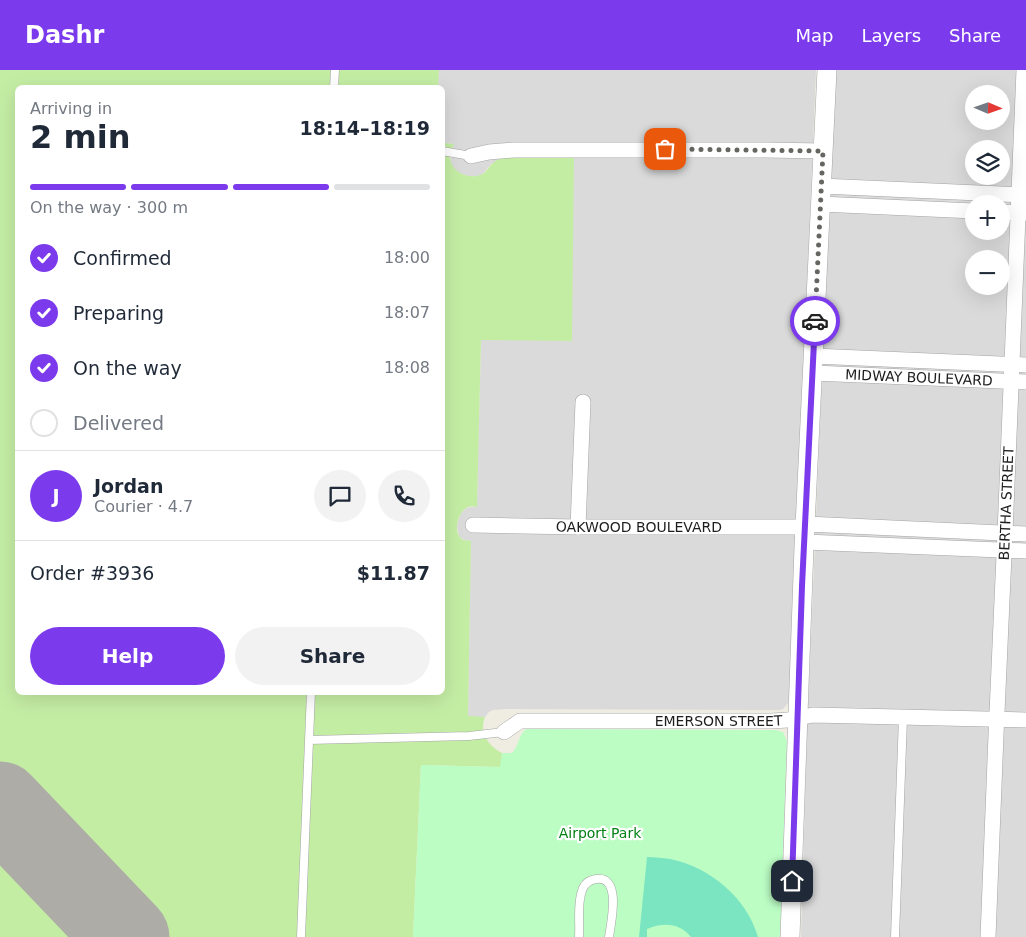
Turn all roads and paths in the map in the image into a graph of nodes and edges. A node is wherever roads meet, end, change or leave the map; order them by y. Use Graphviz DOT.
graph roads {
  1 [pos="335,70"];
  2 [pos="826,70"];
  3 [pos="1024,70"];
  4 [pos="334,85"];
  5 [pos="823,151"];
  6 [pos="445,152"];
  7 [pos="471,156"];
  8 [pos="821,195"];
  9 [pos="1022,195"];
  10 [pos="965,210"];
  11 [pos="1022,213"];
  12 [pos="813,364"];
  13 [pos="1019,365"];
  14 [pos="1019,382"];
  15 [pos="583,402"];
  16 [pos="473,526"];
  17 [pos="578,527"];
  18 [pos="805,531"];
  19 [pos="1005,533"];
  20 [pos="1026,534"];
  21 [pos="1004,550"];
  22 [pos="1026,551"];
  23 [pos="311,695"];
  24 [pos="797,718"];
  25 [pos="903,718"];
  26 [pos="996,720"];
  27 [pos="1026,720"];
  28 [pos="504,732"];
  29 [pos="309,740"];
  30 [pos="302,937"];
  31 [pos="579,937"];
  32 [pos="610,937"];
  33 [pos="790,937"];
  34 [pos="896,937"];
  35 [pos="988,937"];
  1 -- 4 [label="lane"];
  2 -- 5 [label="street"];
  3 -- 9 [label="street, BERTHA STREET"];
  5 -- 7 [label="street"];
  5 -- 8 [label="street"];
  6 -- 7 [label="lane"];
  8 -- 9 [label="street"];
  8 -- 10 [label="street"];
  8 -- 12 [label="street"];
  9 -- 11 [label="street, BERTHA STREET"];
  11 -- 13 [label="street, BERTHA STREET"];
  12 -- 13 [label="street, MIDWAY BOULEVARD"];
  12 -- 14 [label="street, MIDWAY BOULEVARD"];
  12 -- 18 [label="street"];
  13 -- 14 [label="street, BERTHA STREET"];
  14 -- 19 [label="street, BERTHA STREET"];
  15 -- 17 [label="street"];
  16 -- 17 [label="street, OAKWOOD BOULEVARD"];
  17 -- 18 [label="street, OAKWOOD BOULEVARD"];
  18 -- 19 [label="street, OAKWOOD BOULEVARD"];
  18 -- 21 [label="street, OAKWOOD BOULEVARD"];
  18 -- 24 [label="street"];
  19 -- 20 [label="street, OAKWOOD BOULEVARD"];
  19 -- 21 [label="street, BERTHA STREET"];
  21 -- 22 [label="street, OAKWOOD BOULEVARD"];
  21 -- 26 [label="street, BERTHA STREET"];
  23 -- 29 [label="lane"];
  24 -- 25 [label="street, EMERSON STREET"];
  24 -- 28 [label="street, EMERSON STREET"];
  24 -- 33 [label="street"];
  25 -- 26 [label="street, EMERSON STREET"];
  25 -- 34 [label="lane"];
  26 -- 27 [label="street, EMERSON STREET"];
  26 -- 35 [label="street, BERTHA STREET"];
  28 -- 29 [label="lane"];
  29 -- 30 [label="lane"];
  31 -- 32 [label="lane"];
}
